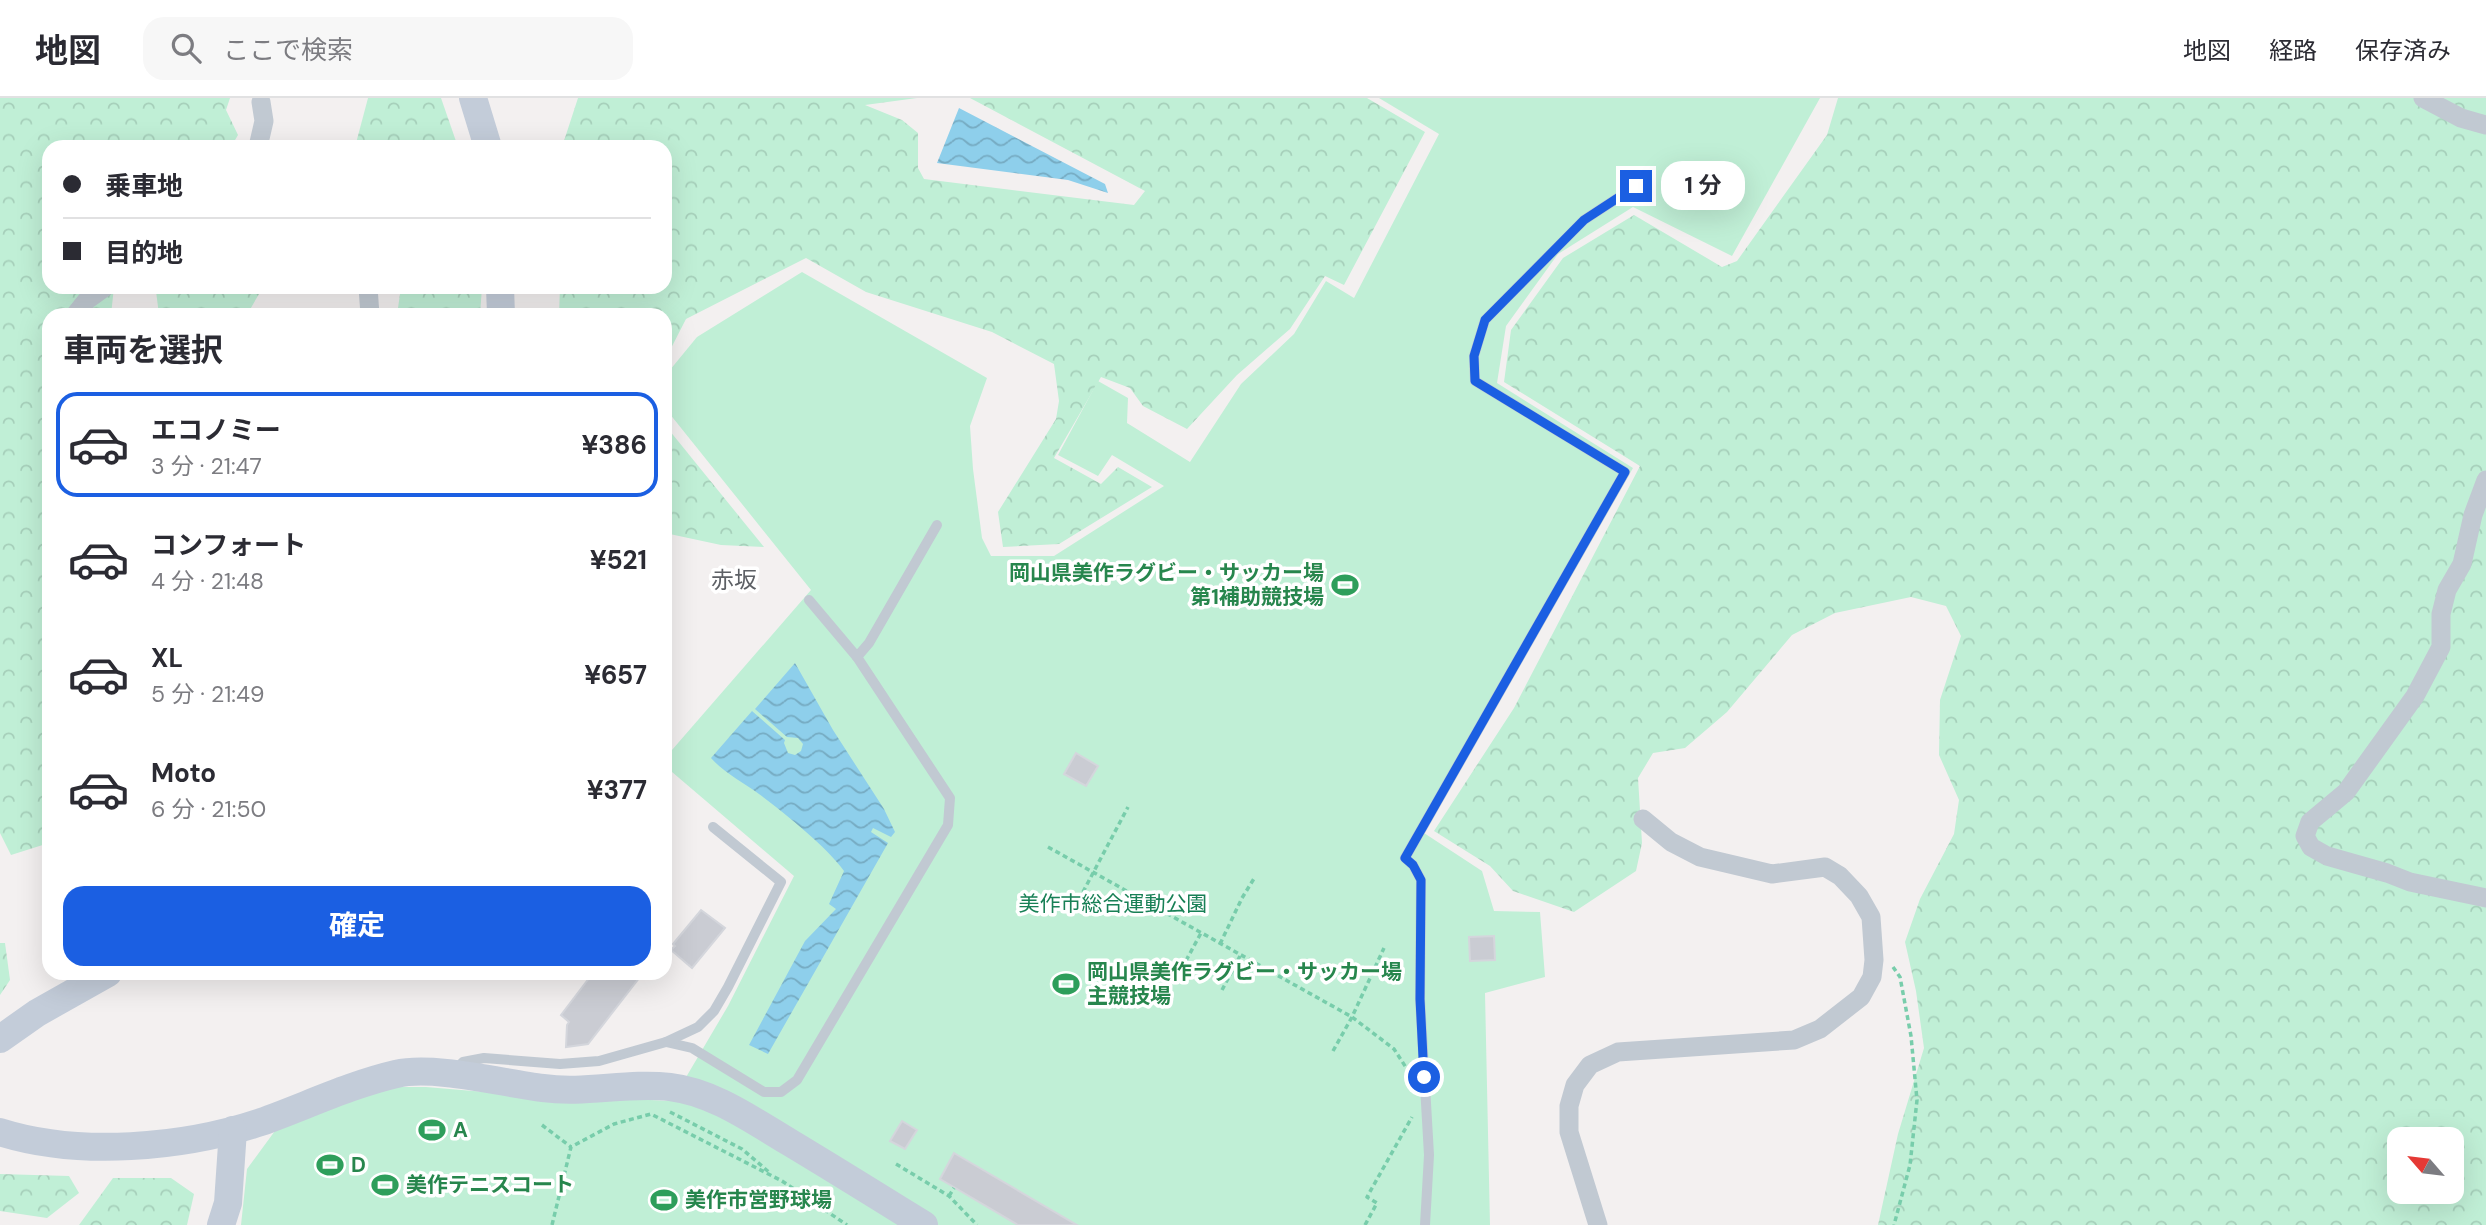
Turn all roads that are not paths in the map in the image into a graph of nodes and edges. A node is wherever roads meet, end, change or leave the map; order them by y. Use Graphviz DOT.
graph roads {
  1 [pos="473,98"];
  2 [pos="2423,98"];
  3 [pos="261,102"];
  4 [pos="2486,125"];
  5 [pos="260,140"];
  6 [pos="486,140"];
  7 [pos="1636,186"];
  8 [pos="95,294"];
  9 [pos="81,308"];
  10 [pos="2486,480"];
  11 [pos="937,525"];
  12 [pos="809,600"];
  13 [pos="857,657"];
  14 [pos="1643,819"];
  15 [pos="713,827"];
  16 [pos="2486,898"];
  17 [pos="96,980"];
  18 [pos="0,1039"];
  19 [pos="666,1042"];
  20 [pos="450,1074"];
  21 [pos="233,1130"];
  22 [pos="0,1132"];
  23 [pos="221,1225"];
  24 [pos="924,1225"];
  25 [pos="1425,1225"];
  26 [pos="1598,1225"];
  1 -- 6 [label="street"];
  2 -- 4 [label="street"];
  3 -- 5 [label="street"];
  7 -- 25 [label="lane"];
  8 -- 9 [label="street"];
  10 -- 16 [label="street"];
  11 -- 13 [label="lane"];
  12 -- 13 [label="lane"];
  13 -- 19 [label="lane"];
  14 -- 26 [label="street"];
  15 -- 19 [label="lane"];
  17 -- 18 [label="street"];
  19 -- 20 [label="lane"];
  20 -- 21 [label="street"];
  20 -- 24 [label="street"];
  21 -- 22 [label="street"];
  21 -- 23 [label="street"];
}
